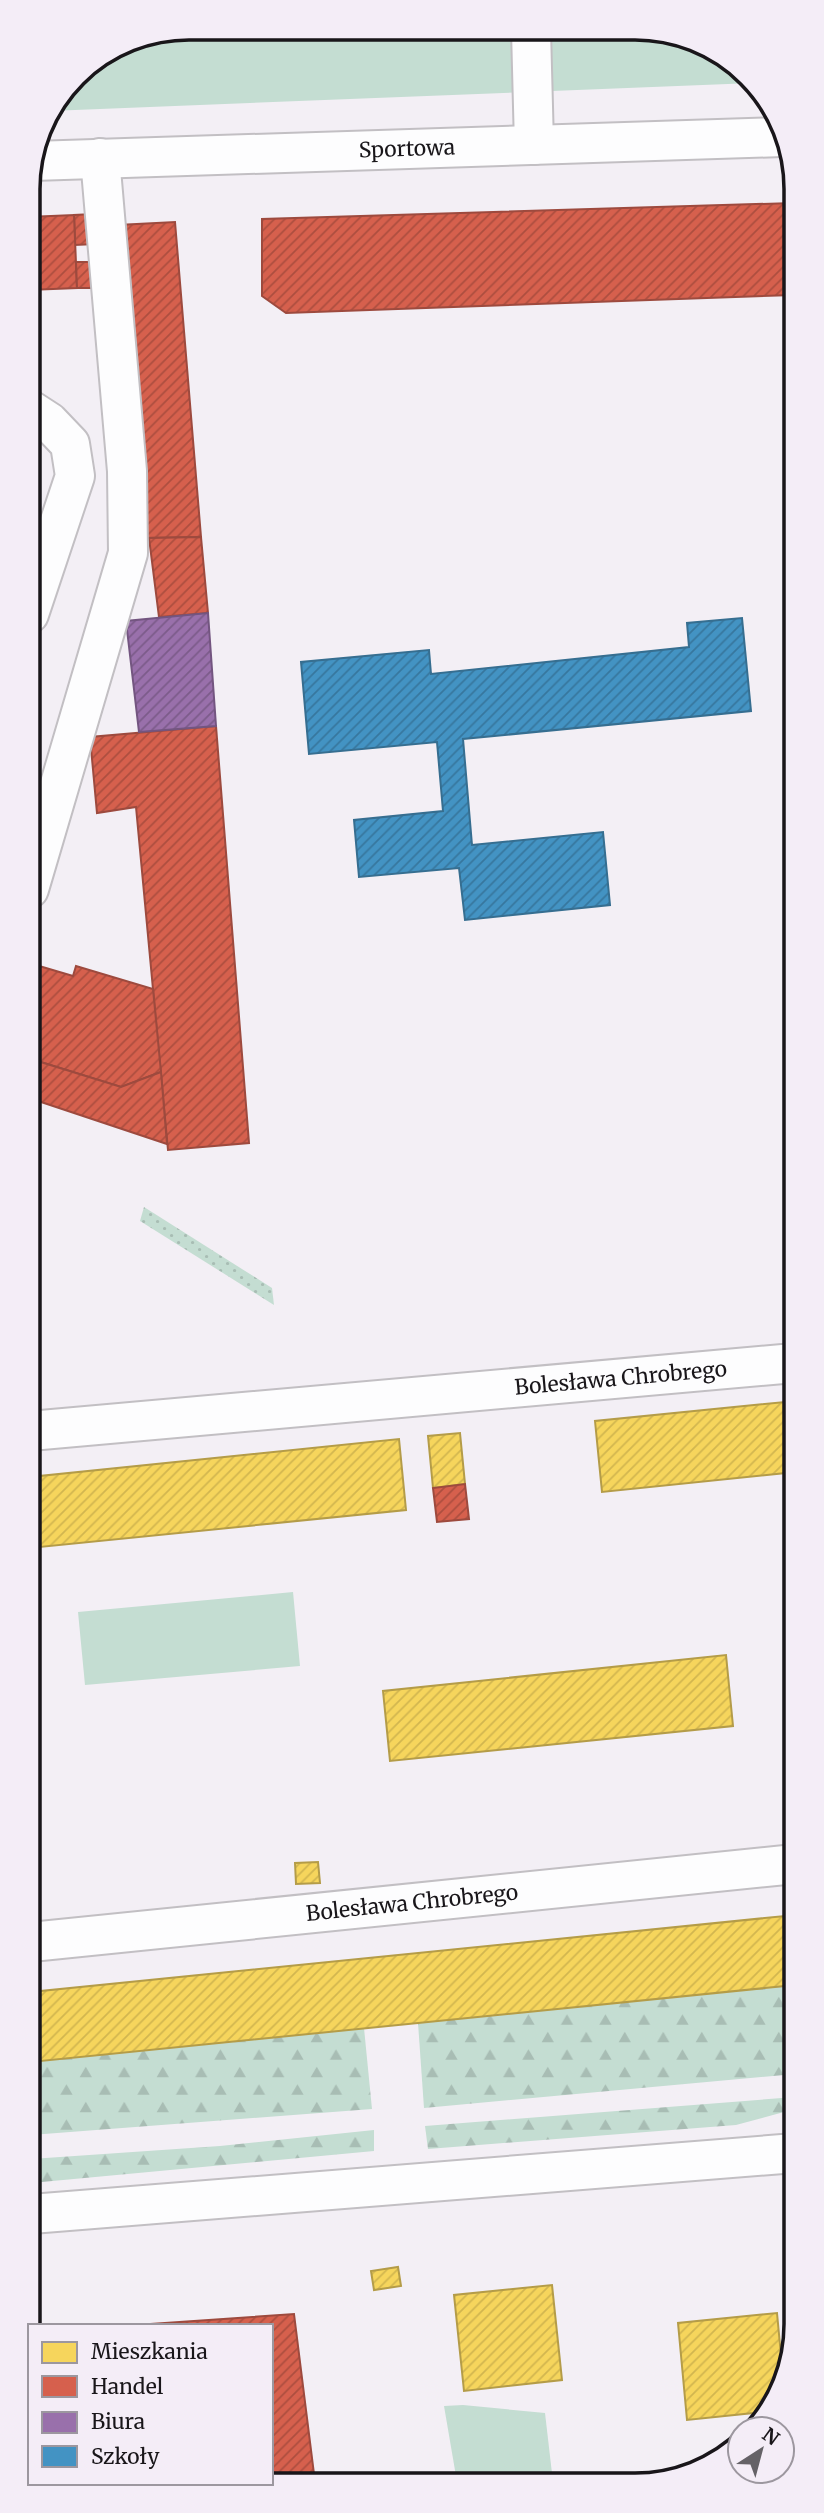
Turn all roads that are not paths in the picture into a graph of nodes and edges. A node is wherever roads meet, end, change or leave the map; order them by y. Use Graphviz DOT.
graph roads {
  1 [pos="531,40"];
  2 [pos="774,136"];
  3 [pos="534,145"];
  4 [pos="100,158"];
  5 [pos="43,161"];
  6 [pos="41,417"];
  7 [pos="41,579"];
  8 [pos="41,849"];
  9 [pos="783,1364"];
  10 [pos="40,1430"];
  11 [pos="783,1865"];
  12 [pos="40,1941"];
  13 [pos="783,2154"];
  14 [pos="40,2213"];
  1 -- 3 [label="street"];
  2 -- 3 [label="street, Sportowa"];
  3 -- 4 [label="street, Sportowa"];
  4 -- 5 [label="street, Sportowa"];
  4 -- 8 [label="street"];
  6 -- 7 [label="street"];
  9 -- 10 [label="street, Bolesława Chrobrego"];
  11 -- 12 [label="street, Bolesława Chrobrego"];
  13 -- 14 [label="street"];
}
